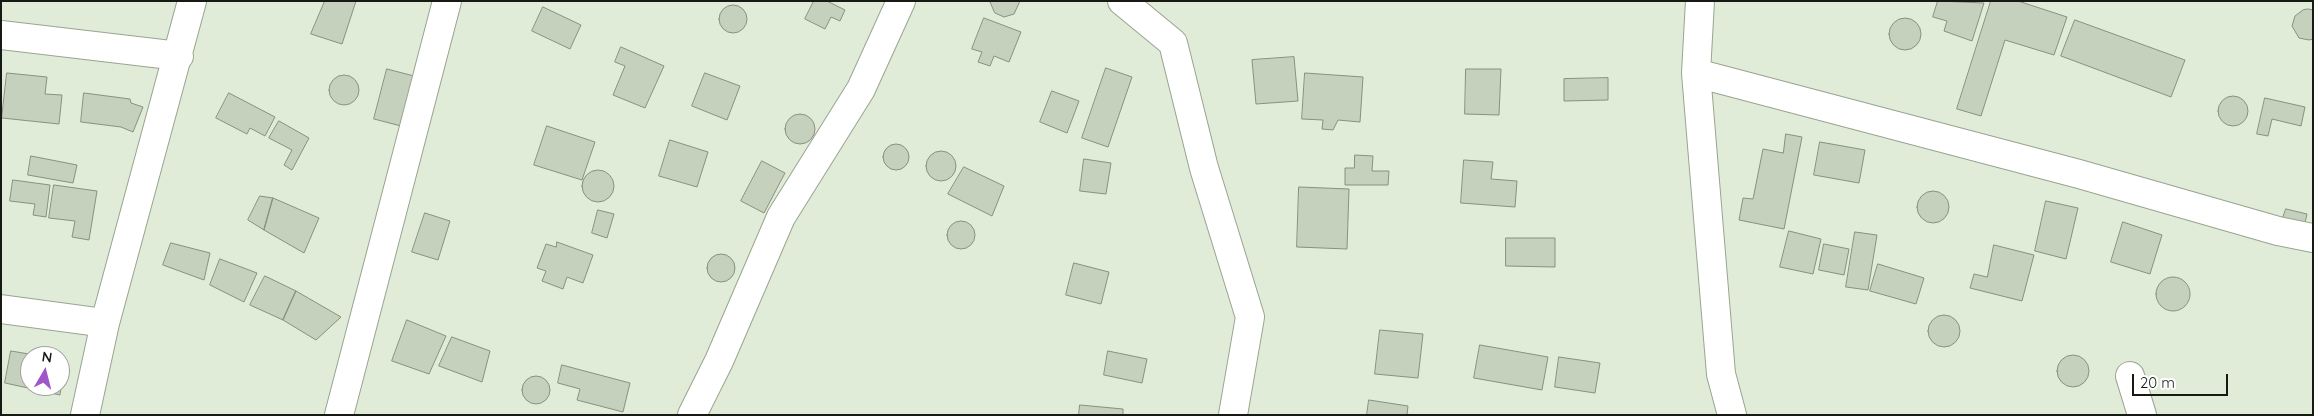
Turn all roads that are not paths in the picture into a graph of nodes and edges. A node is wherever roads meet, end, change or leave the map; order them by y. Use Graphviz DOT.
graph roads {
  1 [pos="192,1"];
  2 [pos="447,1"];
  3 [pos="901,1"];
  4 [pos="1122,1"];
  5 [pos="1700,1"];
  6 [pos="1,35"];
  7 [pos="178,56"];
  8 [pos="1696,73"];
  9 [pos="2313,238"];
  10 [pos="1,309"];
  11 [pos="105,324"];
  12 [pos="2130,376"];
  13 [pos="85,415"];
  14 [pos="339,415"];
  15 [pos="692,415"];
  16 [pos="1233,415"];
  17 [pos="1732,415"];
  18 [pos="2142,415"];
  1 -- 7 [label="street"];
  2 -- 14 [label="street"];
  3 -- 15 [label="street"];
  4 -- 16 [label="street"];
  5 -- 8 [label="street"];
  6 -- 7 [label="street"];
  7 -- 11 [label="street"];
  8 -- 9 [label="street"];
  8 -- 17 [label="street"];
  10 -- 11 [label="street"];
  11 -- 13 [label="street"];
  12 -- 18 [label="street"];
}
